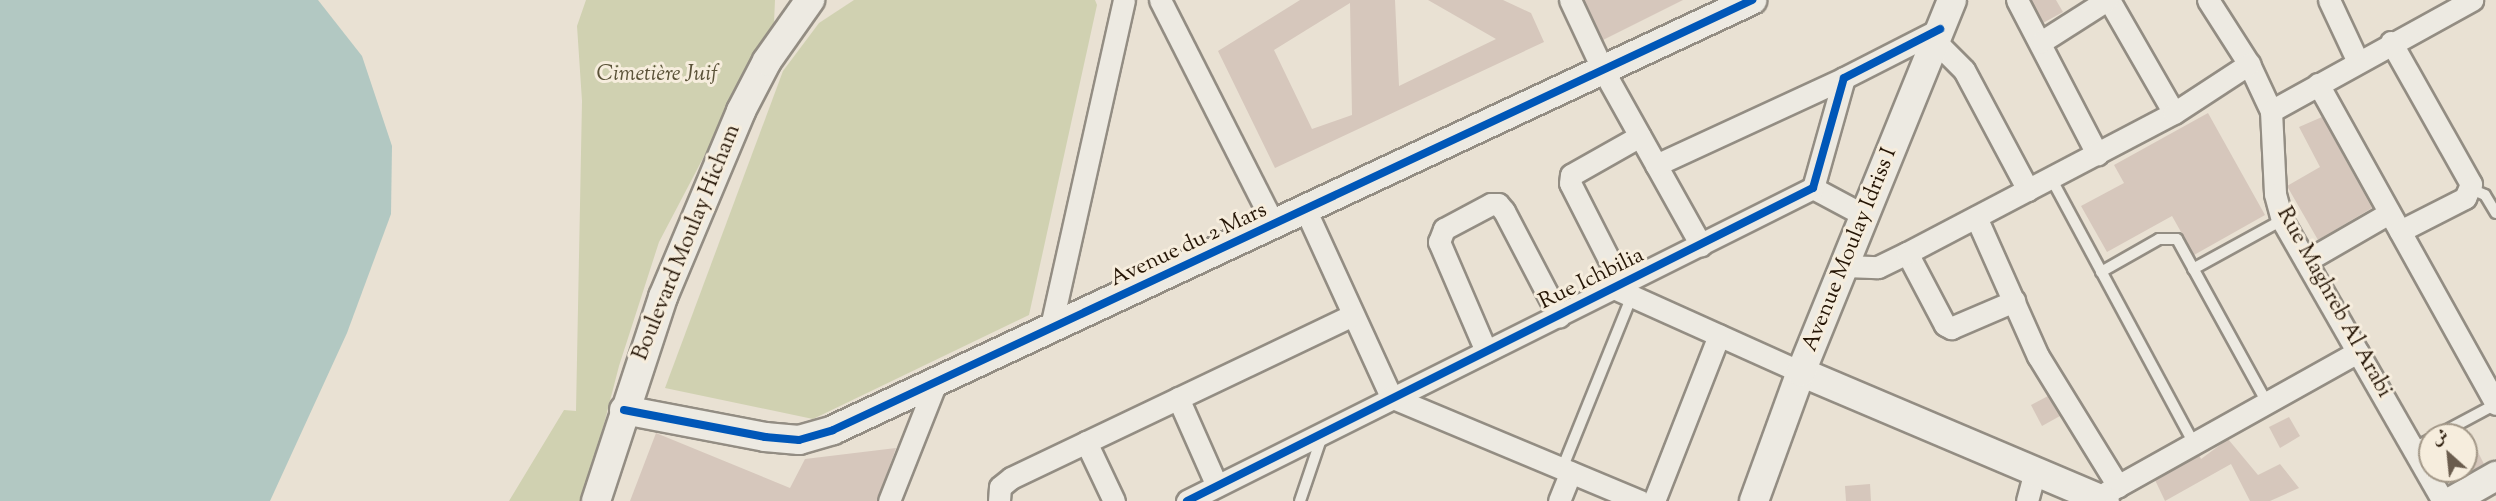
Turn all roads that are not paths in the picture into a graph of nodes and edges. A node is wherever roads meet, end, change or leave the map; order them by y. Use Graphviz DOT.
graph roads {
  1 [pos="810,0"];
  2 [pos="1124,0"];
  3 [pos="1160,0"];
  4 [pos="1570,0"];
  5 [pos="1752,0"];
  6 [pos="1952,0"];
  7 [pos="2017,0"];
  8 [pos="2108,0"];
  9 [pos="2208,0"];
  10 [pos="2329,0"];
  11 [pos="2472,0"];
  12 [pos="2443,7"];
  13 [pos="1937,35"];
  14 [pos="2041,42"];
  15 [pos="2391,42"];
  16 [pos="2358,62"];
  17 [pos="2249,64"];
  18 [pos="1604,70"];
  19 [pos="1844,78"];
  20 [pos="2318,84"];
  21 [pos="2271,111"];
  22 [pos="2174,113"];
  23 [pos="1640,136"];
  24 [pos="2097,154"];
  25 [pos="1656,165"];
  26 [pos="2051,178"];
  27 [pos="1813,188"];
  28 [pos="2471,189"];
  29 [pos="2028,190"];
  30 [pos="1306,211"];
  31 [pos="2496,213"];
  32 [pos="1867,217"];
  33 [pos="1976,217"];
  34 [pos="2282,220"];
  35 [pos="2394,222"];
  36 [pos="1274,225"];
  37 [pos="1701,245"];
  38 [pos="1907,253"];
  39 [pos="2306,261"];
  40 [pos="1845,266"];
  41 [pos="2193,269"];
  42 [pos="2101,272"];
  43 [pos="1623,290"];
  44 [pos="2014,301"];
  45 [pos="1352,315"];
  46 [pos="1559,316"];
  47 [pos="1050,331"];
  48 [pos="1719,335"];
  49 [pos="1486,351"];
  50 [pos="2358,351"];
  51 [pos="1801,372"];
  52 [pos="935,385"];
  53 [pos="1391,397"];
  54 [pos="1178,398"];
  55 [pos="2267,403"];
  56 [pos="2496,404"];
  57 [pos="624,410"];
  58 [pos="2461,423"];
  59 [pos="1324,432"];
  60 [pos="2418,438"];
  61 [pos="1086,442"];
  62 [pos="2194,444"];
  63 [pos="1567,470"];
  64 [pos="2036,471"];
  65 [pos="2496,476"];
  66 [pos="2437,483"];
  67 [pos="1217,486"];
  68 [pos="2106,495"];
  69 [pos="596,501"];
  70 [pos="889,501"];
  71 [pos="999,501"];
  72 [pos="1114,501"];
  73 [pos="1187,501"];
  74 [pos="1300,501"];
  75 [pos="1559,501"];
  76 [pos="1640,501"];
  77 [pos="1654,501"];
  78 [pos="1754,501"];
  79 [pos="2027,501"];
  80 [pos="2444,501"];
  81 [pos="2452,501"];
  1 -- 57 [label="street, Boulevard Moulay Hicham"];
  2 -- 47 [label="street"];
  3 -- 36 [label="street"];
  4 -- 18 [label="street"];
  5 -- 18 [label="street, Avenue du 2 Mars"];
  6 -- 13 [label="street, Avenue Moulay Idriss I"];
  7 -- 14 [label="street"];
  8 -- 14 [label="street"];
  8 -- 22 [label="street"];
  9 -- 17 [label="street, Rue Maghreb Al Arabi"];
  10 -- 16 [label="street"];
  11 -- 12 [label="street"];
  12 -- 15 [label="street"];
  13 -- 19 [label="street"];
  13 -- 29 [label="street"];
  13 -- 32 [label="street, Avenue Moulay Idriss I"];
  14 -- 24 [label="street"];
  15 -- 16 [label="street"];
  15 -- 28 [label="street"];
  16 -- 20 [label="street"];
  17 -- 21 [label="street, Rue Maghreb Al Arabi"];
  17 -- 22 [label="street"];
  18 -- 23 [label="street"];
  18 -- 30 [label="street, Avenue du 2 Mars"];
  19 -- 25 [label="street"];
  19 -- 27 [label="street"];
  20 -- 21 [label="street"];
  20 -- 35 [label="street"];
  21 -- 34 [label="street, Rue Maghreb Al Arabi"];
  22 -- 24 [label="street"];
  23 -- 25 [label="street"];
  23 -- 43 [label="street"];
  24 -- 26 [label="street"];
  25 -- 37 [label="street"];
  26 -- 29 [label="street"];
  26 -- 42 [label="lane"];
  27 -- 32 [label="street"];
  27 -- 37 [label="street, Rue Ichbilia"];
  28 -- 31 [label="lane"];
  28 -- 35 [label="street"];
  29 -- 33 [label="street"];
  30 -- 36 [label="street, Avenue du 2 Mars"];
  30 -- 45 [label="street"];
  32 -- 40 [label="street, Avenue Moulay Idriss I"];
  33 -- 38 [label="street"];
  33 -- 44 [label="street"];
  34 -- 39 [label="street, Rue Maghreb Al Arabi"];
  34 -- 41 [label="lane"];
  35 -- 39 [label="street"];
  35 -- 56 [label="street"];
  36 -- 47 [label="street, Avenue du 2 Mars"];
  37 -- 43 [label="street, Rue Ichbilia"];
  38 -- 40 [label="street"];
  38 -- 44 [label="street"];
  39 -- 50 [label="street, Rue Maghreb Al Arabi"];
  40 -- 51 [label="street, Avenue Moulay Idriss I"];
  41 -- 42 [label="lane"];
  41 -- 55 [label="lane"];
  42 -- 62 [label="lane"];
  43 -- 46 [label="street, Rue Ichbilia"];
  43 -- 48 [label="street"];
  43 -- 63 [label="lane"];
  44 -- 68 [label="street"];
  45 -- 53 [label="street"];
  45 -- 54 [label="street"];
  46 -- 49 [label="street, Rue Ichbilia"];
  46 -- 49 [label="street"];
  47 -- 52 [label="street, Avenue du 2 Mars"];
  48 -- 51 [label="street"];
  48 -- 77 [label="street"];
  49 -- 53 [label="street, Rue Ichbilia"];
  50 -- 55 [label="street"];
  50 -- 60 [label="street, Rue Maghreb Al Arabi"];
  51 -- 64 [label="street"];
  51 -- 78 [label="street, Avenue Moulay Idriss I"];
  52 -- 57 [label="street, Avenue du 2 Mars"];
  52 -- 70 [label="street"];
  53 -- 59 [label="street, Rue Ichbilia"];
  53 -- 63 [label="street"];
  54 -- 61 [label="street"];
  54 -- 67 [label="street"];
  55 -- 62 [label="street"];
  56 -- 58 [label="lane"];
  57 -- 69 [label="street, Boulevard Moulay Hicham"];
  59 -- 67 [label="street, Rue Ichbilia"];
  59 -- 74 [label="lane"];
  61 -- 71 [label="street"];
  61 -- 72 [label="street"];
  62 -- 68 [label="street"];
  63 -- 75 [label="street"];
  63 -- 76 [label="street"];
  64 -- 68 [label="street"];
  64 -- 79 [label="street"];
  65 -- 81 [label="street"];
  66 -- 80 [label="street, Rue Maghreb Al Arabi"];
  67 -- 73 [label="street, Rue Ichbilia"];
}
